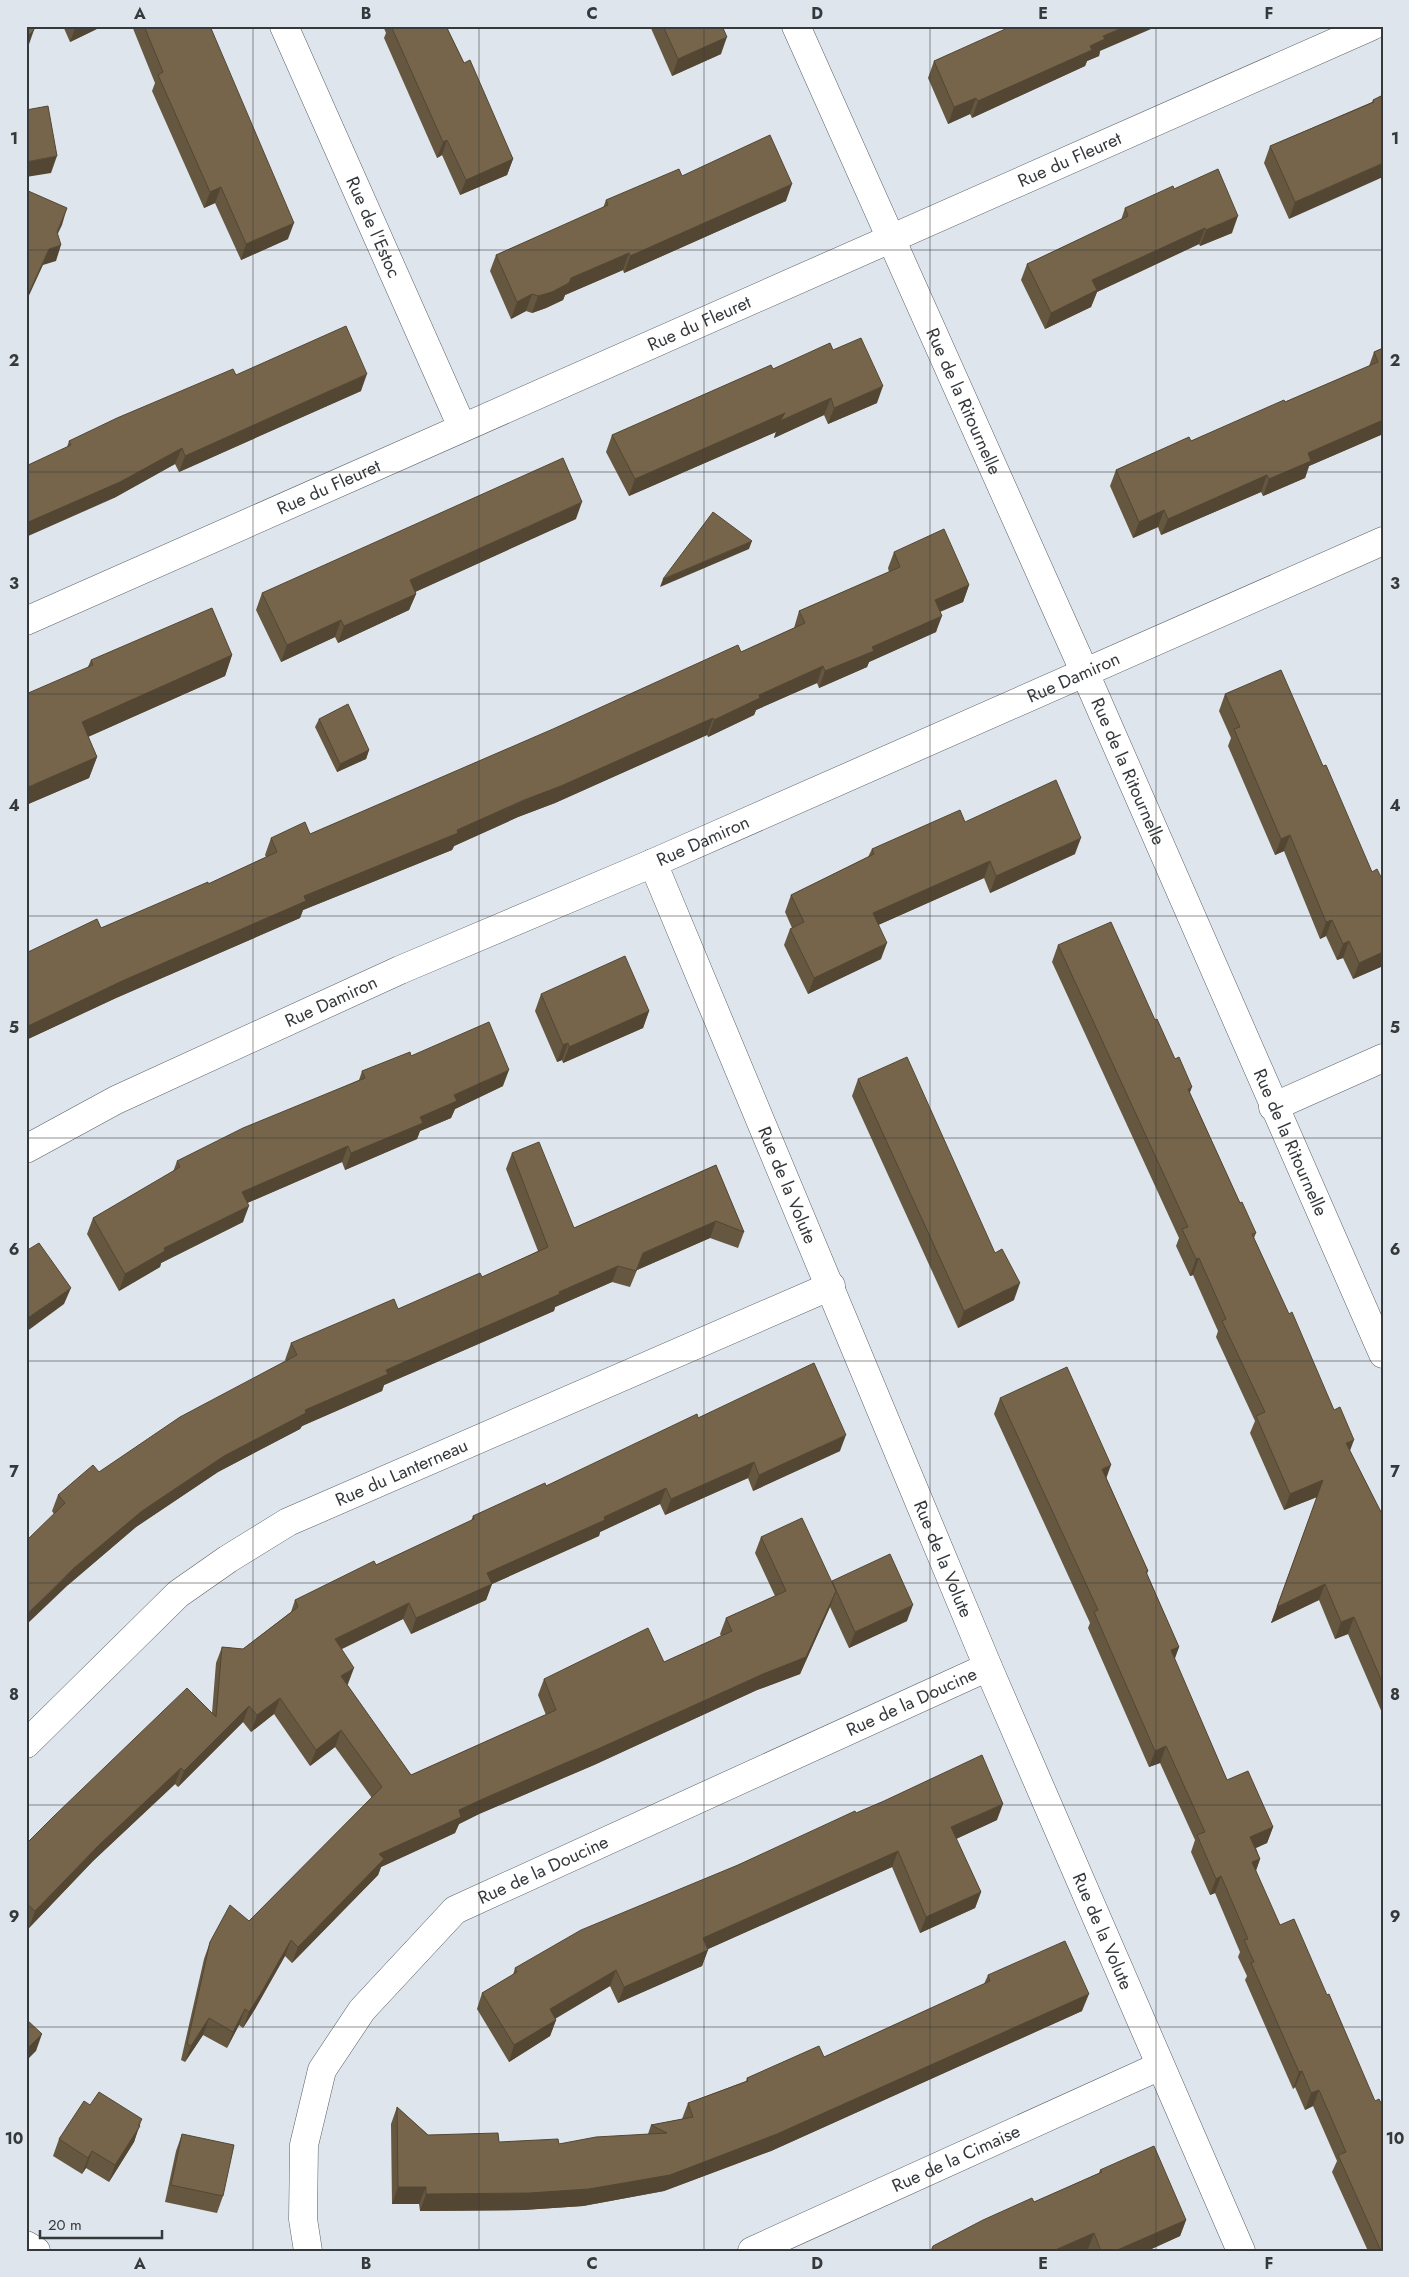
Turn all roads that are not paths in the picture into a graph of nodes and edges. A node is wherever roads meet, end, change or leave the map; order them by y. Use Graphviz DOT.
graph roads {
  1 [pos="284,26"];
  2 [pos="796,26"];
  3 [pos="1372,26"];
  4 [pos="892,239"];
  5 [pos="462,427"];
  6 [pos="1383,541"];
  7 [pos="26,621"];
  8 [pos="1085,673"];
  9 [pos="653,863"];
  10 [pos="1383,1058"];
  11 [pos="1274,1107"];
  12 [pos="26,1149"];
  13 [pos="831,1286"];
  14 [pos="1383,1354"];
  15 [pos="988,1667"];
  16 [pos="26,1744"];
  17 [pos="1160,2066"];
  18 [pos="26,2245"];
  19 [pos="36,2251"];
  20 [pos="308,2251"];
  21 [pos="752,2251"];
  22 [pos="1241,2251"];
  1 -- 5 [label="street, Rue de l'Estoc"];
  2 -- 4 [label="street, Rue de la Ritournelle"];
  3 -- 4 [label="street, Rue du Fleuret"];
  4 -- 5 [label="street, Rue du Fleuret"];
  4 -- 8 [label="street, Rue de la Ritournelle"];
  5 -- 7 [label="street, Rue du Fleuret"];
  6 -- 8 [label="street, Rue Damiron"];
  8 -- 9 [label="street, Rue Damiron"];
  8 -- 11 [label="street, Rue de la Ritournelle"];
  9 -- 12 [label="street, Rue Damiron"];
  9 -- 13 [label="street, Rue de la Volute"];
  10 -- 11 [label="street"];
  11 -- 14 [label="street, Rue de la Ritournelle"];
  13 -- 15 [label="street, Rue de la Volute"];
  13 -- 16 [label="street, Rue du Lanterneau"];
  15 -- 17 [label="street, Rue de la Volute"];
  15 -- 20 [label="street, Rue de la Doucine"];
  17 -- 21 [label="street, Rue de la Cimaise"];
  17 -- 22 [label="street, Rue de la Volute"];
  18 -- 19 [label="street"];
}
